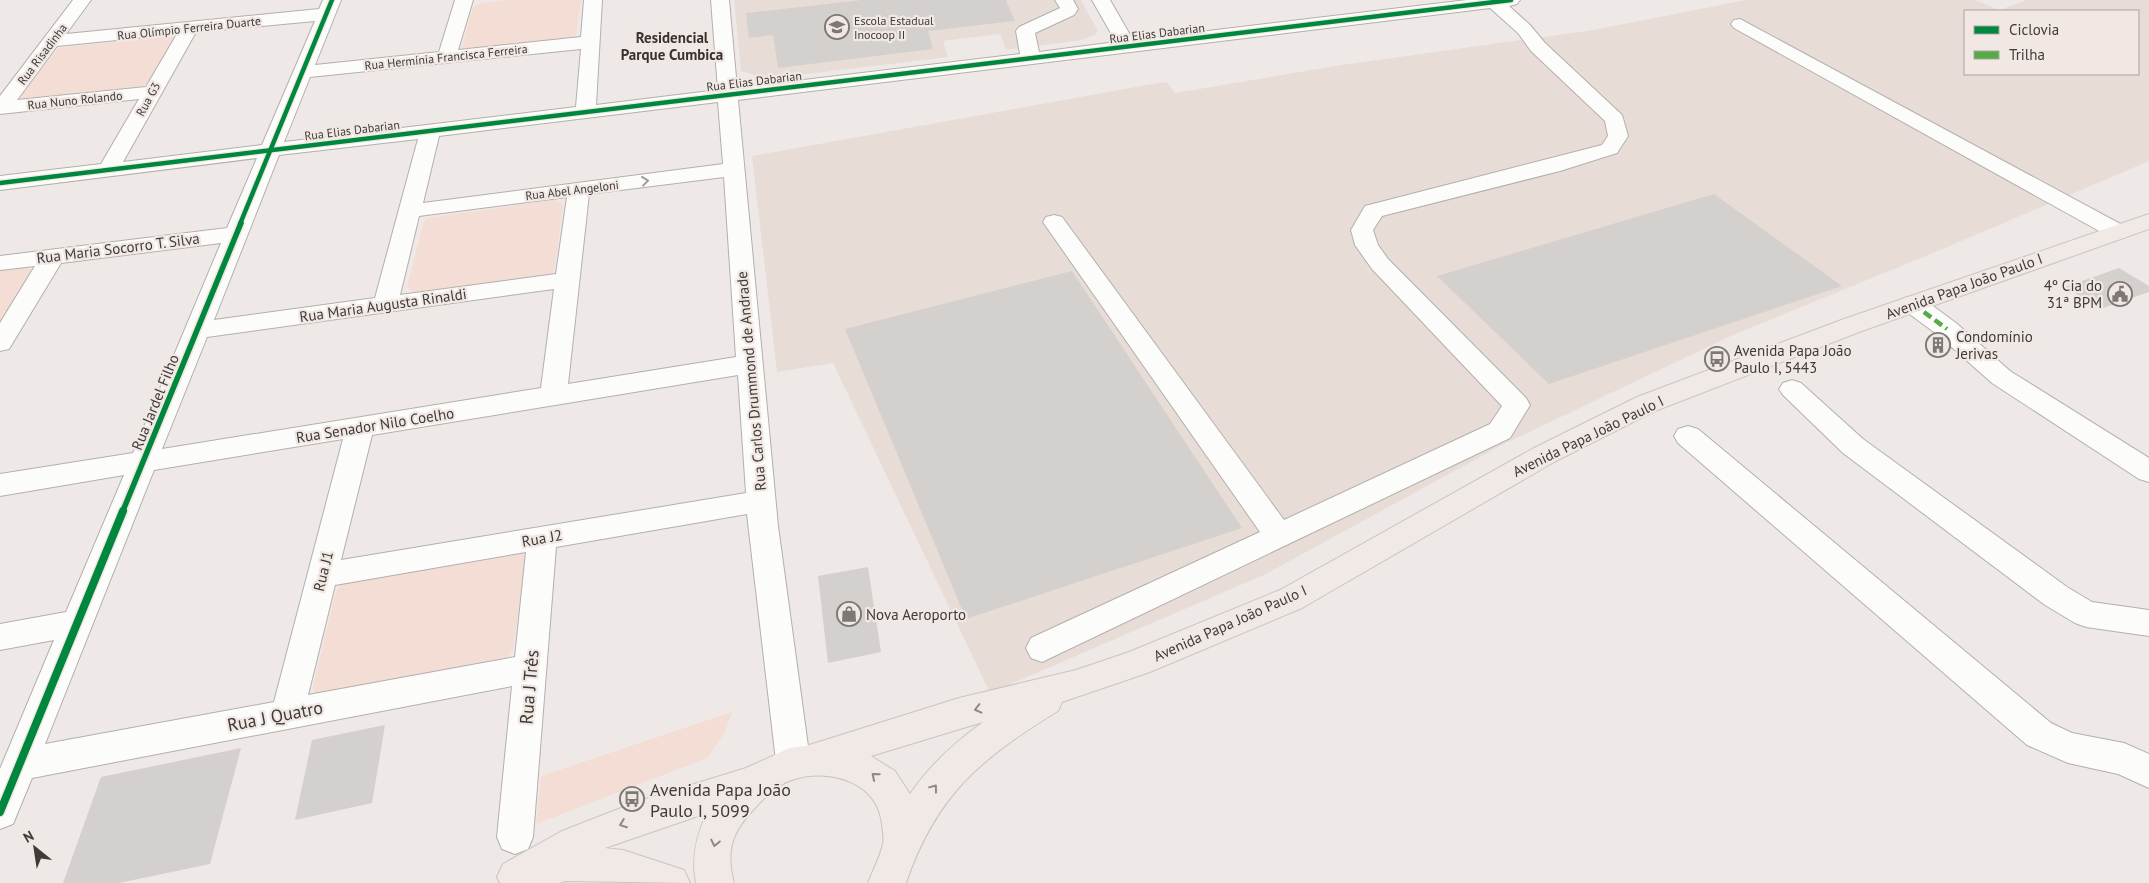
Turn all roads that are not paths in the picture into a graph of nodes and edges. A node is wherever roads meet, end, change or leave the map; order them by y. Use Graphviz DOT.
graph roads {
  1 [pos="82,0"];
  2 [pos="467,0"];
  3 [pos="593,0"];
  4 [pos="720,0"];
  5 [pos="1064,0"];
  6 [pos="1101,0"];
  7 [pos="1356,0"];
  8 [pos="1499,1"];
  9 [pos="330,7"];
  10 [pos="1372,18"];
  11 [pos="1740,24"];
  12 [pos="189,28"];
  13 [pos="52,41"];
  14 [pos="590,42"];
  15 [pos="1128,48"];
  16 [pos="447,58"];
  17 [pos="1031,59"];
  18 [pos="302,72"];
  19 [pos="151,92"];
  20 [pos="728,96"];
  21 [pos="0,108"];
  22 [pos="586,113"];
  23 [pos="430,132"];
  24 [pos="270,151"];
  25 [pos="734,169"];
  26 [pos="108,170"];
  27 [pos="0,183"];
  28 [pos="579,189"];
  29 [pos="409,211"];
  30 [pos="2149,221"];
  31 [pos="1054,222"];
  32 [pos="2118,232"];
  33 [pos="236,234"];
  34 [pos="54,256"];
  35 [pos="0,263"];
  36 [pos="568,280"];
  37 [pos="1913,304"];
  38 [pos="384,306"];
  39 [pos="197,330"];
  40 [pos="0,343"];
  41 [pos="749,364"];
  42 [pos="1792,389"];
  43 [pos="553,396"];
  44 [pos="360,428"];
  45 [pos="1688,436"];
  46 [pos="143,463"];
  47 [pos="2149,472"];
  48 [pos="0,485"];
  49 [pos="761,500"];
  50 [pos="1279,536"];
  51 [pos="542,538"];
  52 [pos="322,575"];
  53 [pos="78,623"];
  54 [pos="2149,623"];
  55 [pos="0,637"];
  56 [pos="1042,648"];
  57 [pos="531,668"];
  58 [pos="1076,684"];
  59 [pos="287,714"];
  60 [pos="804,760"];
  61 [pos="20,764"];
  62 [pos="2149,772"];
  63 [pos="752,782"];
  64 [pos="0,812"];
  65 [pos="515,837"];
  66 [pos="894,870"];
  67 [pos="507,880"];
  68 [pos="671,883"];
  69 [pos="715,883"];
  1 -- 13 [label="street, Rua Risadinha"];
  2 -- 16 [label="street"];
  3 -- 14 [label="street"];
  4 -- 20 [label="street, Rua Carlos Drummond de Andrade"];
  5 -- 17 [label="street"];
  6 -- 15 [label="street"];
  7 -- 10 [label="street"];
  8 -- 10 [label="street, Rua Elias Dabarian"];
  8 -- 50 [label="street"];
  9 -- 12 [label="street, Rua Olímpio Ferreira Duarte"];
  9 -- 18 [label="street, Rua Jardel Filho"];
  10 -- 15 [label="street, Rua Elias Dabarian"];
  11 -- 32 [label="street"];
  12 -- 13 [label="street, Rua Olímpio Ferreira Duarte"];
  12 -- 19 [label="street, Rua G3"];
  13 -- 21 [label="street, Rua Risadinha"];
  14 -- 16 [label="street, Rua Hermínia Francisca Ferreira"];
  14 -- 22 [label="street"];
  15 -- 17 [label="street, Rua Elias Dabarian"];
  16 -- 18 [label="street, Rua Hermínia Francisca Ferreira"];
  17 -- 20 [label="street, Rua Elias Dabarian"];
  18 -- 24 [label="street, Rua Jardel Filho"];
  19 -- 21 [label="street, Rua Nuno Rolando"];
  19 -- 26 [label="street, Rua G3"];
  20 -- 22 [label="street, Rua Elias Dabarian"];
  20 -- 25 [label="street, Rua Carlos Drummond de Andrade"];
  22 -- 23 [label="street, Rua Elias Dabarian"];
  23 -- 24 [label="street, Rua Elias Dabarian"];
  23 -- 29 [label="street"];
  24 -- 26 [label="street, Rua Elias Dabarian"];
  24 -- 33 [label="street, Rua Jardel Filho"];
  28 -- 25 [label="street, Rua Abel Angeloni, one-way"];
  25 -- 41 [label="street, Rua Carlos Drummond de Andrade"];
  26 -- 27 [label="street, Rua Elias Dabarian"];
  28 -- 29 [label="street, Rua Abel Angeloni"];
  28 -- 36 [label="street"];
  29 -- 38 [label="street"];
  30 -- 32 [label="main road, Avenida Papa João Paulo I"];
  31 -- 50 [label="street"];
  32 -- 37 [label="main road, Avenida Papa João Paulo I"];
  33 -- 34 [label="street, Rua Maria Socorro T. Silva"];
  33 -- 39 [label="street, Rua Jardel Filho"];
  34 -- 35 [label="street, Rua Maria Socorro T. Silva"];
  34 -- 40 [label="street"];
  36 -- 38 [label="street, Rua Maria Augusta Rinaldi"];
  36 -- 43 [label="street"];
  37 -- 47 [label="street"];
  37 -- 58 [label="main road, Avenida Papa João Paulo I"];
  38 -- 39 [label="street, Rua Maria Augusta Rinaldi"];
  39 -- 46 [label="street, Rua Jardel Filho"];
  41 -- 43 [label="street, Rua Senador Nilo Coelho"];
  41 -- 49 [label="street, Rua Carlos Drummond de Andrade"];
  42 -- 54 [label="street"];
  43 -- 44 [label="street, Rua Senador Nilo Coelho"];
  44 -- 46 [label="street, Rua Senador Nilo Coelho"];
  44 -- 52 [label="street, Rua J1"];
  45 -- 62 [label="street"];
  46 -- 48 [label="street, Rua Senador Nilo Coelho"];
  46 -- 53 [label="street, Rua Jardel Filho"];
  49 -- 51 [label="street, Rua J2"];
  49 -- 60 [label="street, Rua Carlos Drummond de Andrade"];
  50 -- 56 [label="street"];
  51 -- 52 [label="street, Rua J2"];
  51 -- 57 [label="street, Rua J Três"];
  52 -- 59 [label="street, Rua J1"];
  53 -- 55 [label="street"];
  53 -- 61 [label="street, Rua Jardel Filho"];
  57 -- 59 [label="street, Rua J Quatro"];
  57 -- 65 [label="street, Rua J Três"];
  58 -- 60 [label="main road, Avenida Papa João Paulo I, one-way"];
  66 -- 58 [label="main road, Avenida Papa João Paulo I, one-way"];
  59 -- 61 [label="street, Rua J Quatro"];
  60 -- 63 [label="main road, Avenida Papa João Paulo I"];
  66 -- 60 [label="main road, one-way"];
  61 -- 64 [label="street, Rua Jardel Filho"];
  63 -- 67 [label="main road, one-way"];
  63 -- 69 [label="main road, one-way"];
  67 -- 68 [label="main road"];
}
